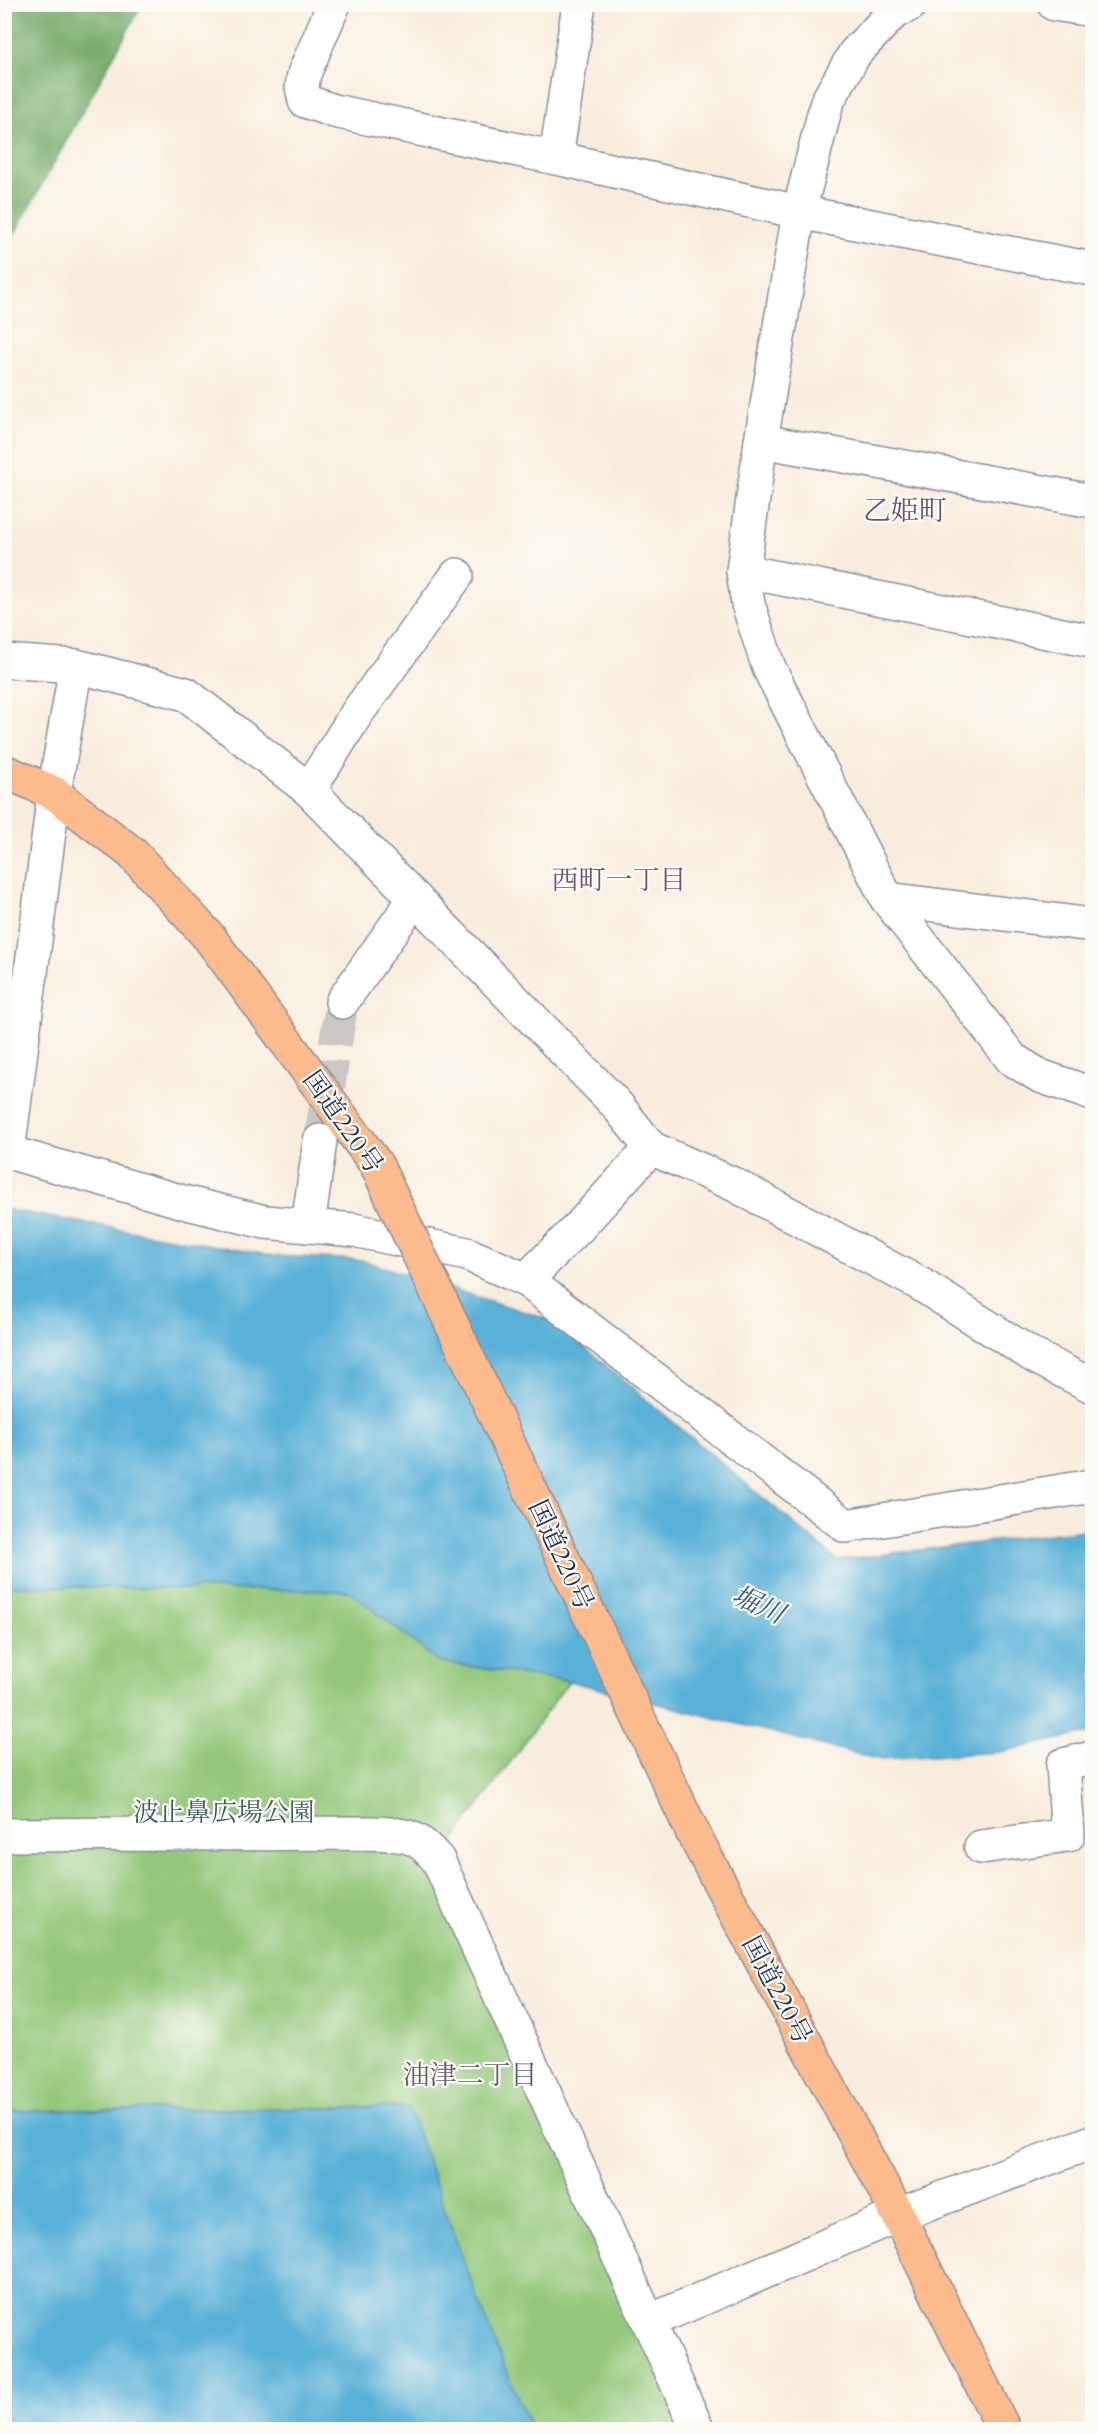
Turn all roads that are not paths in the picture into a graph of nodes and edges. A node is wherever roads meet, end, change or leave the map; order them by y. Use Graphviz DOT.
graph roads {
  1 [pos="334,4"];
  2 [pos="579,4"];
  3 [pos="911,4"];
  4 [pos="1054,4"];
  5 [pos="1092,10"];
  6 [pos="555,158"];
  7 [pos="799,212"];
  8 [pos="1092,269"];
  9 [pos="761,441"];
  10 [pos="1092,501"];
  11 [pos="743,571"];
  12 [pos="457,575"];
  13 [pos="1092,640"];
  14 [pos="4,661"];
  15 [pos="76,666"];
  16 [pos="4,771"];
  17 [pos="309,790"];
  18 [pos="54,794"];
  19 [pos="415,898"];
  20 [pos="887,899"];
  21 [pos="1092,925"];
  22 [pos="342,1002"];
  23 [pos="1092,1094"];
  24 [pos="320,1141"];
  25 [pos="651,1148"];
  26 [pos="6,1152"];
  27 [pos="308,1226"];
  28 [pos="526,1280"];
  29 [pos="1092,1386"];
  30 [pos="1092,1486"];
  31 [pos="1092,1758"];
  32 [pos="4,1835"];
  33 [pos="981,1847"];
  34 [pos="1092,2142"];
  35 [pos="898,2215"];
  36 [pos="650,2321"];
  37 [pos="698,2430"];
  38 [pos="1004,2430"];
  1 -- 6 [label="street"];
  2 -- 6 [label="street"];
  3 -- 7 [label="street"];
  4 -- 5 [label="street"];
  6 -- 7 [label="street"];
  7 -- 8 [label="street"];
  7 -- 9 [label="street"];
  9 -- 10 [label="street"];
  9 -- 11 [label="street"];
  11 -- 13 [label="street"];
  11 -- 20 [label="street"];
  12 -- 17 [label="street"];
  14 -- 15 [label="street"];
  15 -- 17 [label="street"];
  15 -- 18 [label="street"];
  16 -- 18 [label="highway, 国道220号"];
  17 -- 19 [label="street"];
  18 -- 26 [label="street"];
  18 -- 35 [label="highway, 国道220号, bridge"];
  19 -- 22 [label="street"];
  19 -- 25 [label="street"];
  20 -- 21 [label="street"];
  20 -- 23 [label="street"];
  24 -- 27 [label="street"];
  25 -- 28 [label="street"];
  25 -- 29 [label="street"];
  26 -- 27 [label="street"];
  27 -- 28 [label="street"];
  28 -- 30 [label="street"];
  31 -- 33 [label="street"];
  32 -- 36 [label="street"];
  34 -- 35 [label="street"];
  35 -- 36 [label="street"];
  35 -- 38 [label="highway, 国道220号"];
  36 -- 37 [label="street"];
}
